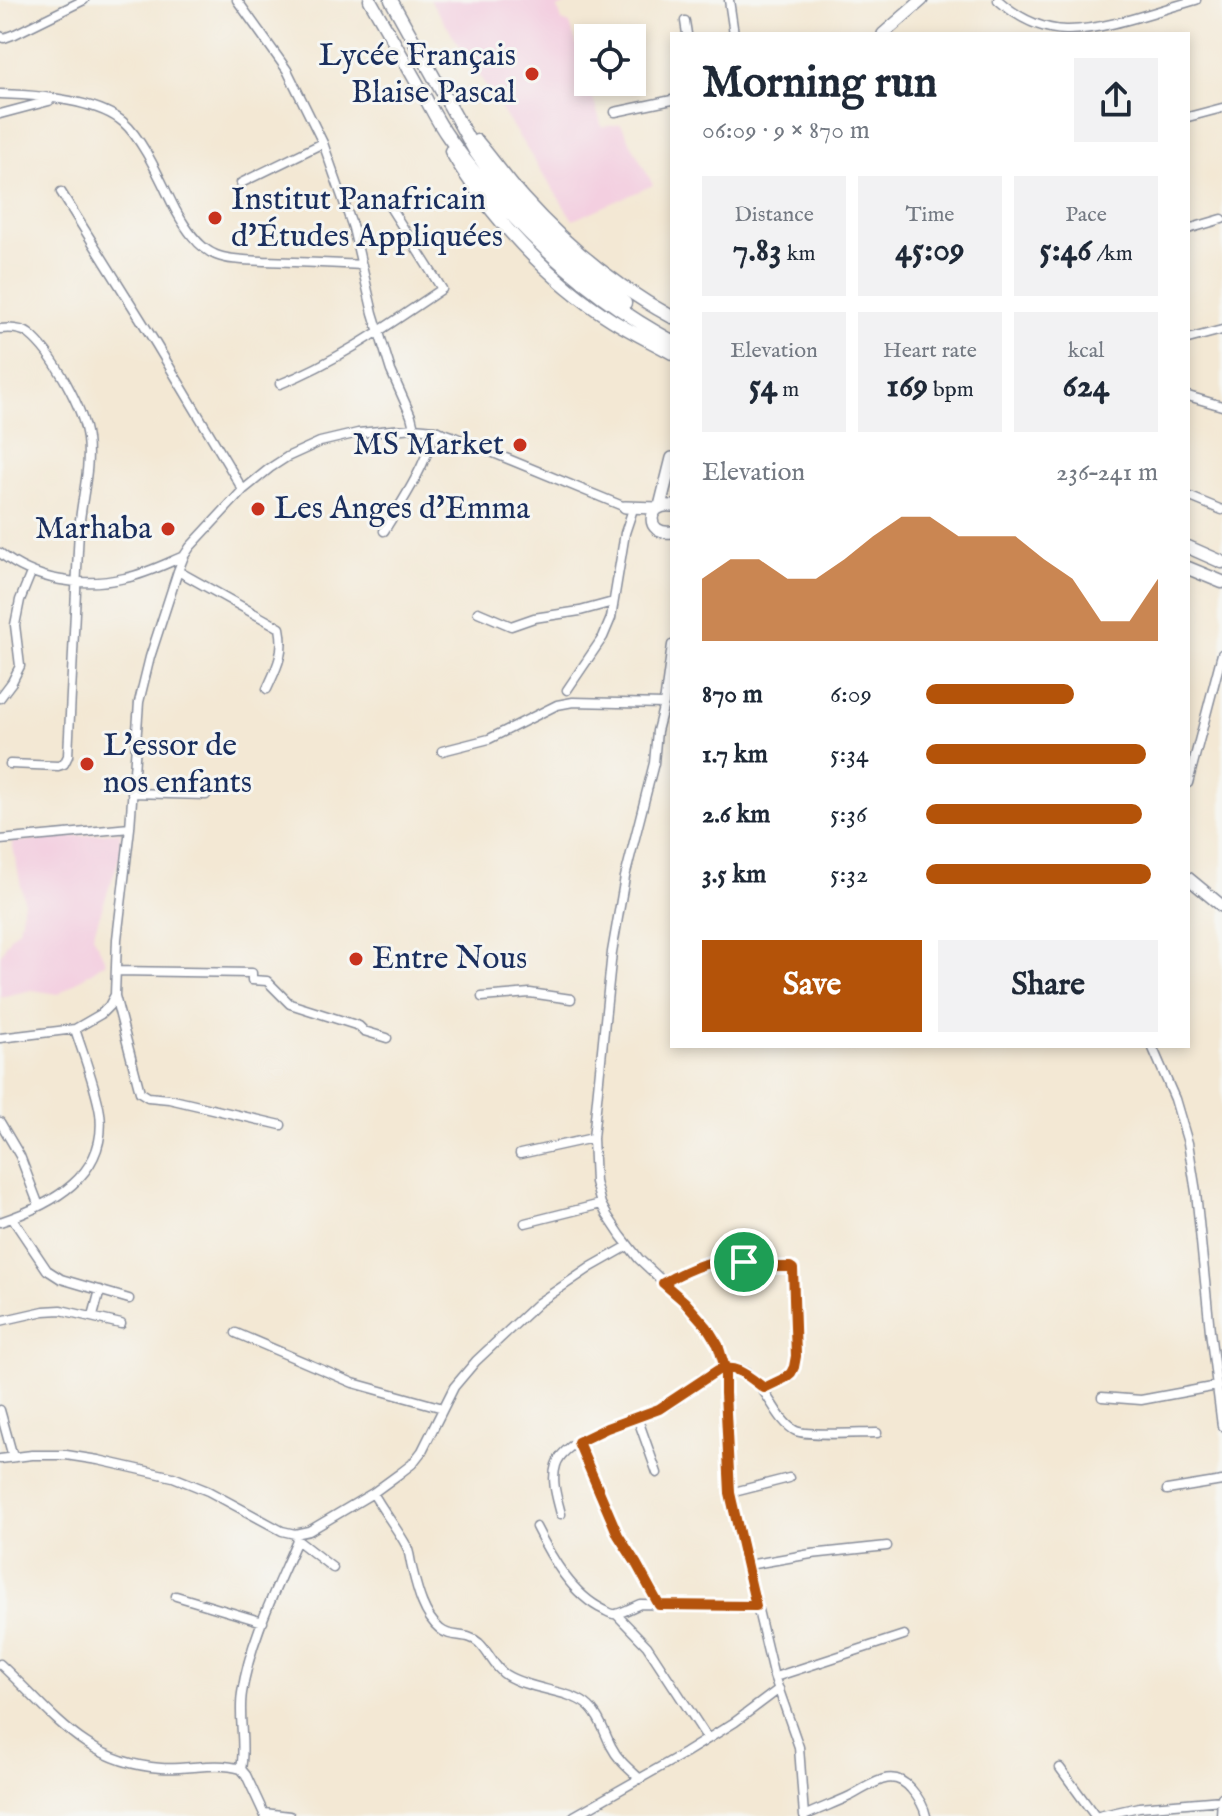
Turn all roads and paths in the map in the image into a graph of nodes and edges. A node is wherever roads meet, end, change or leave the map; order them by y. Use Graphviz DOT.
graph roads {
  1 [pos="84,0"];
  2 [pos="237,0"];
  3 [pos="370,0"];
  4 [pos="391,0"];
  5 [pos="729,0"];
  6 [pos="922,0"];
  7 [pos="998,0"];
  8 [pos="1196,0"];
  9 [pos="685,21"];
  10 [pos="1035,23"];
  11 [pos="687,32"];
  12 [pos="734,32"];
  13 [pos="885,32"];
  14 [pos="1034,32"];
  15 [pos="0,36"];
  16 [pos="0,94"];
  17 [pos="57,99"];
  18 [pos="670,100"];
  19 [pos="1222,108"];
  20 [pos="615,112"];
  21 [pos="0,114"];
  22 [pos="455,116"];
  23 [pos="1190,116"];
  24 [pos="447,136"];
  25 [pos="323,143"];
  26 [pos="241,183"];
  27 [pos="61,192"];
  28 [pos="390,207"];
  29 [pos="1222,219"];
  30 [pos="1190,228"];
  31 [pos="362,265"];
  32 [pos="670,316"];
  33 [pos="0,329"];
  34 [pos="1222,330"];
  35 [pos="379,331"];
  36 [pos="670,331"];
  37 [pos="635,334"];
  38 [pos="1190,338"];
  39 [pos="670,340"];
  40 [pos="670,352"];
  41 [pos="670,359"];
  42 [pos="280,384"];
  43 [pos="1190,397"];
  44 [pos="1222,406"];
  45 [pos="414,428"];
  46 [pos="435,430"];
  47 [pos="670,469"];
  48 [pos="243,490"];
  49 [pos="1190,497"];
  50 [pos="663,506"];
  51 [pos="629,510"];
  52 [pos="1222,510"];
  53 [pos="653,523"];
  54 [pos="384,531"];
  55 [pos="667,533"];
  56 [pos="1190,548"];
  57 [pos="0,553"];
  58 [pos="184,556"];
  59 [pos="1222,562"];
  60 [pos="1190,569"];
  61 [pos="178,571"];
  62 [pos="31,573"];
  63 [pos="76,582"];
  64 [pos="1222,582"];
  65 [pos="613,602"];
  66 [pos="478,612"];
  67 [pos="1222,654"];
  68 [pos="670,660"];
  69 [pos="267,689"];
  70 [pos="567,690"];
  71 [pos="0,698"];
  72 [pos="664,704"];
  73 [pos="442,751"];
  74 [pos="10,764"];
  75 [pos="1190,775"];
  76 [pos="132,793"];
  77 [pos="206,795"];
  78 [pos="130,828"];
  79 [pos="0,840"];
  80 [pos="1190,880"];
  81 [pos="1222,906"];
  82 [pos="116,971"];
  83 [pos="115,995"];
  84 [pos="482,997"];
  85 [pos="571,999"];
  86 [pos="75,1029"];
  87 [pos="0,1038"];
  88 [pos="387,1038"];
  89 [pos="1153,1048"];
  90 [pos="0,1122"];
  91 [pos="281,1125"];
  92 [pos="593,1138"];
  93 [pos="520,1154"];
  94 [pos="601,1204"];
  95 [pos="39,1206"];
  96 [pos="12,1218"];
  97 [pos="0,1222"];
  98 [pos="525,1223"];
  99 [pos="628,1246"];
  100 [pos="663,1283"];
  101 [pos="100,1290"];
  102 [pos="129,1299"];
  103 [pos="93,1316"];
  104 [pos="0,1321"];
  105 [pos="121,1324"];
  106 [pos="236,1333"];
  107 [pos="725,1368"];
  108 [pos="1217,1386"];
  109 [pos="764,1388"];
  110 [pos="1102,1397"];
  111 [pos="443,1408"];
  112 [pos="0,1410"];
  113 [pos="637,1417"];
  114 [pos="1222,1426"];
  115 [pos="877,1433"];
  116 [pos="578,1442"];
  117 [pos="13,1457"];
  118 [pos="0,1459"];
  119 [pos="657,1473"];
  120 [pos="789,1478"];
  121 [pos="1222,1481"];
  122 [pos="1167,1490"];
  123 [pos="373,1493"];
  124 [pos="730,1493"];
  125 [pos="561,1514"];
  126 [pos="536,1527"];
  127 [pos="296,1537"];
  128 [pos="887,1546"];
  129 [pos="748,1565"];
  130 [pos="333,1568"];
  131 [pos="176,1596"];
  132 [pos="659,1605"];
  133 [pos="756,1606"];
  134 [pos="616,1614"];
  135 [pos="263,1622"];
  136 [pos="904,1635"];
  137 [pos="0,1664"];
  138 [pos="775,1677"];
  139 [pos="779,1689"];
  140 [pos="708,1739"];
  141 [pos="1060,1768"];
  142 [pos="241,1769"];
  143 [pos="639,1778"];
  144 [pos="1222,1798"];
  145 [pos="265,1814"];
  146 [pos="578,1815"];
  147 [pos="290,1816"];
  148 [pos="804,1816"];
  149 [pos="926,1816"];
  150 [pos="1097,1816"];
  151 [pos="1221,1816"];
  1 -- 15 [label="street"];
  2 -- 25 [label="street"];
  3 -- 24 [label="highway"];
  4 -- 22 [label="highway"];
  5 -- 12 [label="street"];
  6 -- 13 [label="main road"];
  7 -- 10 [label="street"];
  8 -- 10 [label="street"];
  9 -- 11 [label="street"];
  10 -- 14 [label="street"];
  16 -- 17 [label="street"];
  17 -- 21 [label="street"];
  17 -- 31 [label="street"];
  18 -- 20 [label="street"];
  19 -- 23 [label="street"];
  22 -- 32 [label="highway"];
  22 -- 36 [label="highway"];
  24 -- 37 [label="highway"];
  24 -- 39 [label="highway"];
  25 -- 26 [label="street"];
  25 -- 31 [label="street"];
  27 -- 48 [label="street"];
  28 -- 35 [label="street"];
  29 -- 30 [label="street"];
  31 -- 35 [label="street"];
  33 -- 63 [label="street"];
  34 -- 38 [label="street"];
  35 -- 42 [label="street"];
  35 -- 45 [label="street"];
  37 -- 40 [label="highway"];
  37 -- 41 [label="highway"];
  43 -- 44 [label="street"];
  45 -- 46 [label="street"];
  45 -- 48 [label="street"];
  46 -- 51 [label="street"];
  46 -- 54 [label="street"];
  47 -- 50 [label="main road"];
  48 -- 58 [label="street"];
  49 -- 52 [label="street"];
  50 -- 51 [label="main road"];
  50 -- 53 [label="main road"];
  51 -- 53 [label="main road"];
  51 -- 65 [label="street"];
  53 -- 55 [label="main road"];
  56 -- 59 [label="highway"];
  57 -- 62 [label="street"];
  58 -- 61 [label="street"];
  58 -- 63 [label="street"];
  60 -- 64 [label="highway"];
  61 -- 69 [label="street"];
  61 -- 76 [label="street"];
  62 -- 63 [label="street"];
  62 -- 71 [label="street"];
  63 -- 74 [label="street"];
  65 -- 66 [label="street"];
  65 -- 70 [label="street"];
  67 -- 75 [label="street"];
  68 -- 72 [label="street"];
  72 -- 73 [label="street"];
  72 -- 92 [label="street"];
  76 -- 77 [label="street"];
  76 -- 78 [label="street"];
  78 -- 79 [label="street"];
  78 -- 82 [label="street"];
  80 -- 81 [label="main road"];
  82 -- 83 [label="street"];
  82 -- 88 [label="street"];
  83 -- 86 [label="street"];
  83 -- 91 [label="street"];
  84 -- 85 [label="street"];
  86 -- 87 [label="street"];
  86 -- 95 [label="street"];
  89 -- 108 [label="street"];
  90 -- 95 [label="street"];
  92 -- 93 [label="street"];
  92 -- 94 [label="street"];
  94 -- 98 [label="street"];
  94 -- 99 [label="street"];
  95 -- 96 [label="street"];
  96 -- 97 [label="street"];
  96 -- 101 [label="street"];
  99 -- 100 [label="street"];
  99 -- 111 [label="street"];
  100 -- 107 [label="street"];
  100 -- 109 [label="street"];
  101 -- 102 [label="street"];
  101 -- 103 [label="street"];
  103 -- 104 [label="street"];
  103 -- 105 [label="street"];
  106 -- 111 [label="street"];
  107 -- 109 [label="street"];
  107 -- 113 [label="street"];
  107 -- 124 [label="street"];
  108 -- 110 [label="street"];
  108 -- 114 [label="street"];
  109 -- 115 [label="street"];
  111 -- 123 [label="street"];
  112 -- 117 [label="street"];
  113 -- 116 [label="street"];
  113 -- 119 [label="street"];
  116 -- 125 [label="street"];
  116 -- 132 [label="street"];
  117 -- 118 [label="street"];
  117 -- 127 [label="street"];
  120 -- 124 [label="street"];
  121 -- 122 [label="street"];
  123 -- 127 [label="street"];
  123 -- 143 [label="street"];
  124 -- 129 [label="street"];
  126 -- 134 [label="street"];
  127 -- 130 [label="street"];
  127 -- 135 [label="street"];
  128 -- 129 [label="street"];
  129 -- 133 [label="street"];
  131 -- 135 [label="street"];
  132 -- 133 [label="street"];
  132 -- 134 [label="street"];
  133 -- 138 [label="street"];
  134 -- 140 [label="street"];
  135 -- 142 [label="street"];
  136 -- 138 [label="street"];
  137 -- 142 [label="street"];
  138 -- 139 [label="street"];
  139 -- 140 [label="street"];
  139 -- 148 [label="street"];
  140 -- 143 [label="street"];
  141 -- 150 [label="street"];
  142 -- 145 [label="street"];
  143 -- 146 [label="street"];
  144 -- 150 [label="street"];
  144 -- 151 [label="street"];
  145 -- 147 [label="street"];
  148 -- 149 [label="street"];
}
